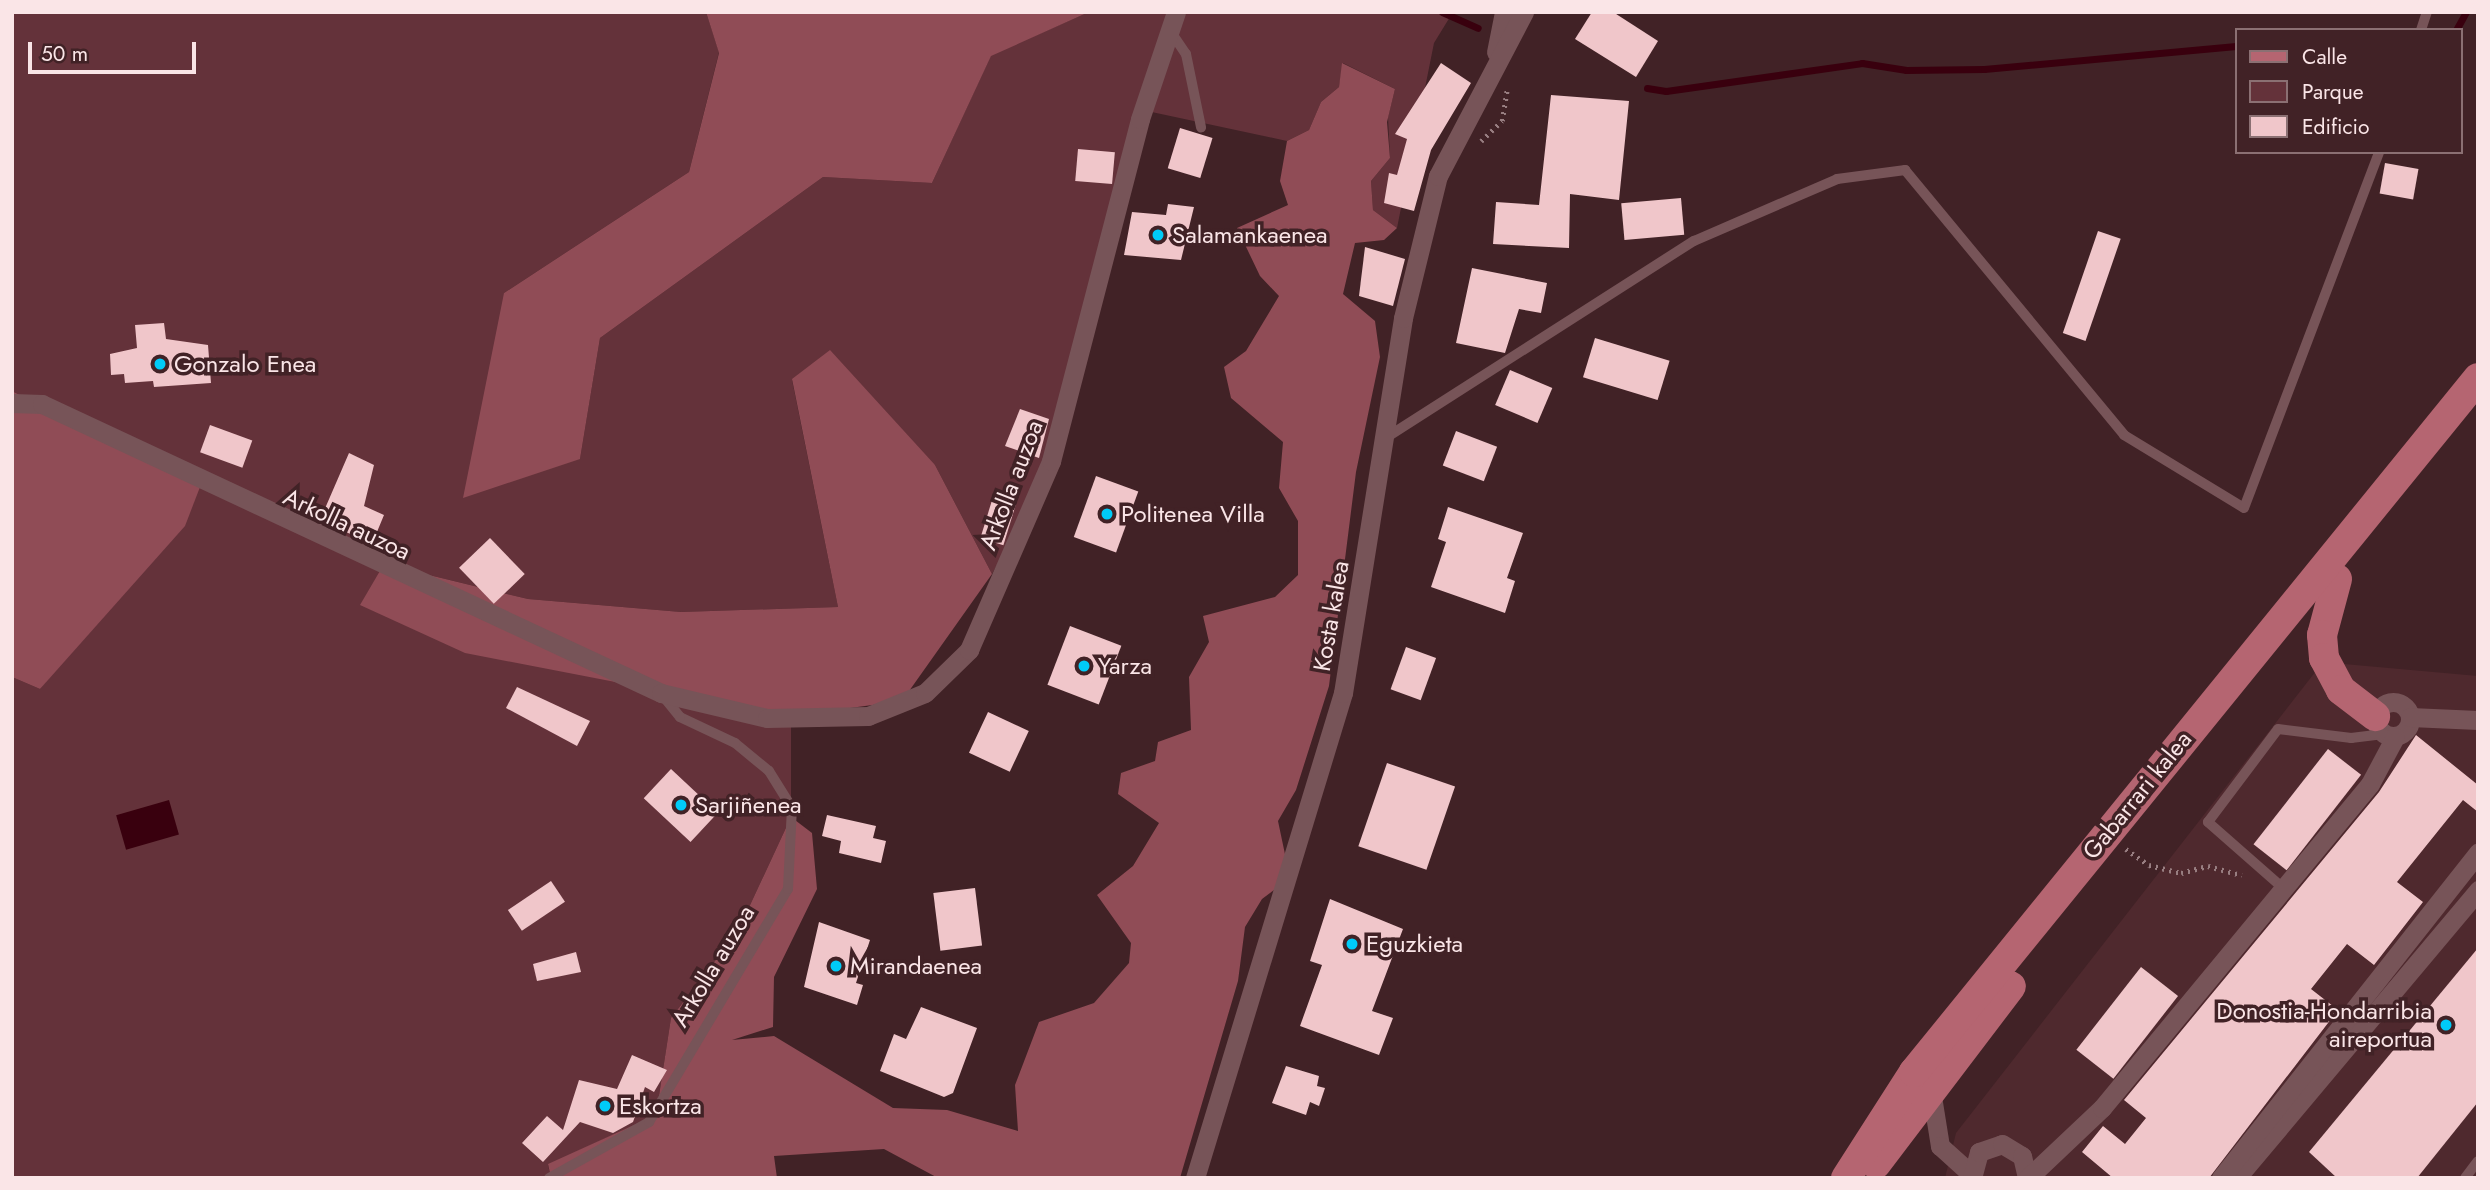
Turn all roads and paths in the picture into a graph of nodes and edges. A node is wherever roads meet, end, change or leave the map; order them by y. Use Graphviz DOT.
graph roads {
  1 [pos="1176,12"];
  2 [pos="1504,12"];
  3 [pos="1524,12"];
  4 [pos="1171,32"];
  5 [pos="1496,60"];
  6 [pos="1201,127"];
  7 [pos="2378,154"];
  8 [pos="2478,378"];
  9 [pos="12,403"];
  10 [pos="2443,422"];
  11 [pos="1384,440"];
  12 [pos="2337,579"];
  13 [pos="661,693"];
  14 [pos="2410,717"];
  15 [pos="2478,720"];
  16 [pos="2385,729"];
  17 [pos="2122,846"];
  18 [pos="2478,852"];
  19 [pos="2478,890"];
  20 [pos="2278,894"];
  21 [pos="1993,975"];
  22 [pos="1930,1086"];
  23 [pos="2478,1161"];
  24 [pos="1971,1176"];
  25 [pos="549,1178"];
  26 [pos="1195,1178"];
  27 [pos="1846,1178"];
  28 [pos="1868,1178"];
  29 [pos="2028,1178"];
  30 [pos="2221,1178"];
  31 [pos="2237,1178"];
  32 [pos="2465,1178"];
  1 -- 4 [label="street, Arkolla auzoa"];
  2 -- 5 [label="street"];
  3 -- 5 [label="street"];
  4 -- 6 [label="lane"];
  4 -- 13 [label="street, Arkolla auzoa"];
  5 -- 11 [label="street, Kosta kalea"];
  7 -- 11 [label="lane"];
  8 -- 10 [label="main road, Gabarrari kalea"];
  9 -- 13 [label="street, Arkolla auzoa"];
  10 -- 12 [label="main road, Gabarrari kalea"];
  10 -- 21 [label="main road, Gabarrari kalea"];
  11 -- 26 [label="street, Kosta kalea"];
  12 -- 16 [label="main road"];
  12 -- 17 [label="main road, Gabarrari kalea"];
  13 -- 25 [label="lane, Arkolla auzoa"];
  14 -- 15 [label="street"];
  14 -- 16 [label="street"];
  14 -- 16 [label="street"];
  16 -- 20 [label="street"];
  16 -- 20 [label="lane"];
  17 -- 20 [label="path"];
  17 -- 22 [label="main road, Gabarrari kalea"];
  18 -- 30 [label="street"];
  19 -- 31 [label="street"];
  20 -- 29 [label="street"];
  21 -- 22 [label="main road"];
  21 -- 27 [label="main road, Gabarrari kalea"];
  22 -- 24 [label="street"];
  22 -- 28 [label="main road, Gabarrari kalea"];
  23 -- 32 [label="lane"];
  24 -- 29 [label="street"];
}
